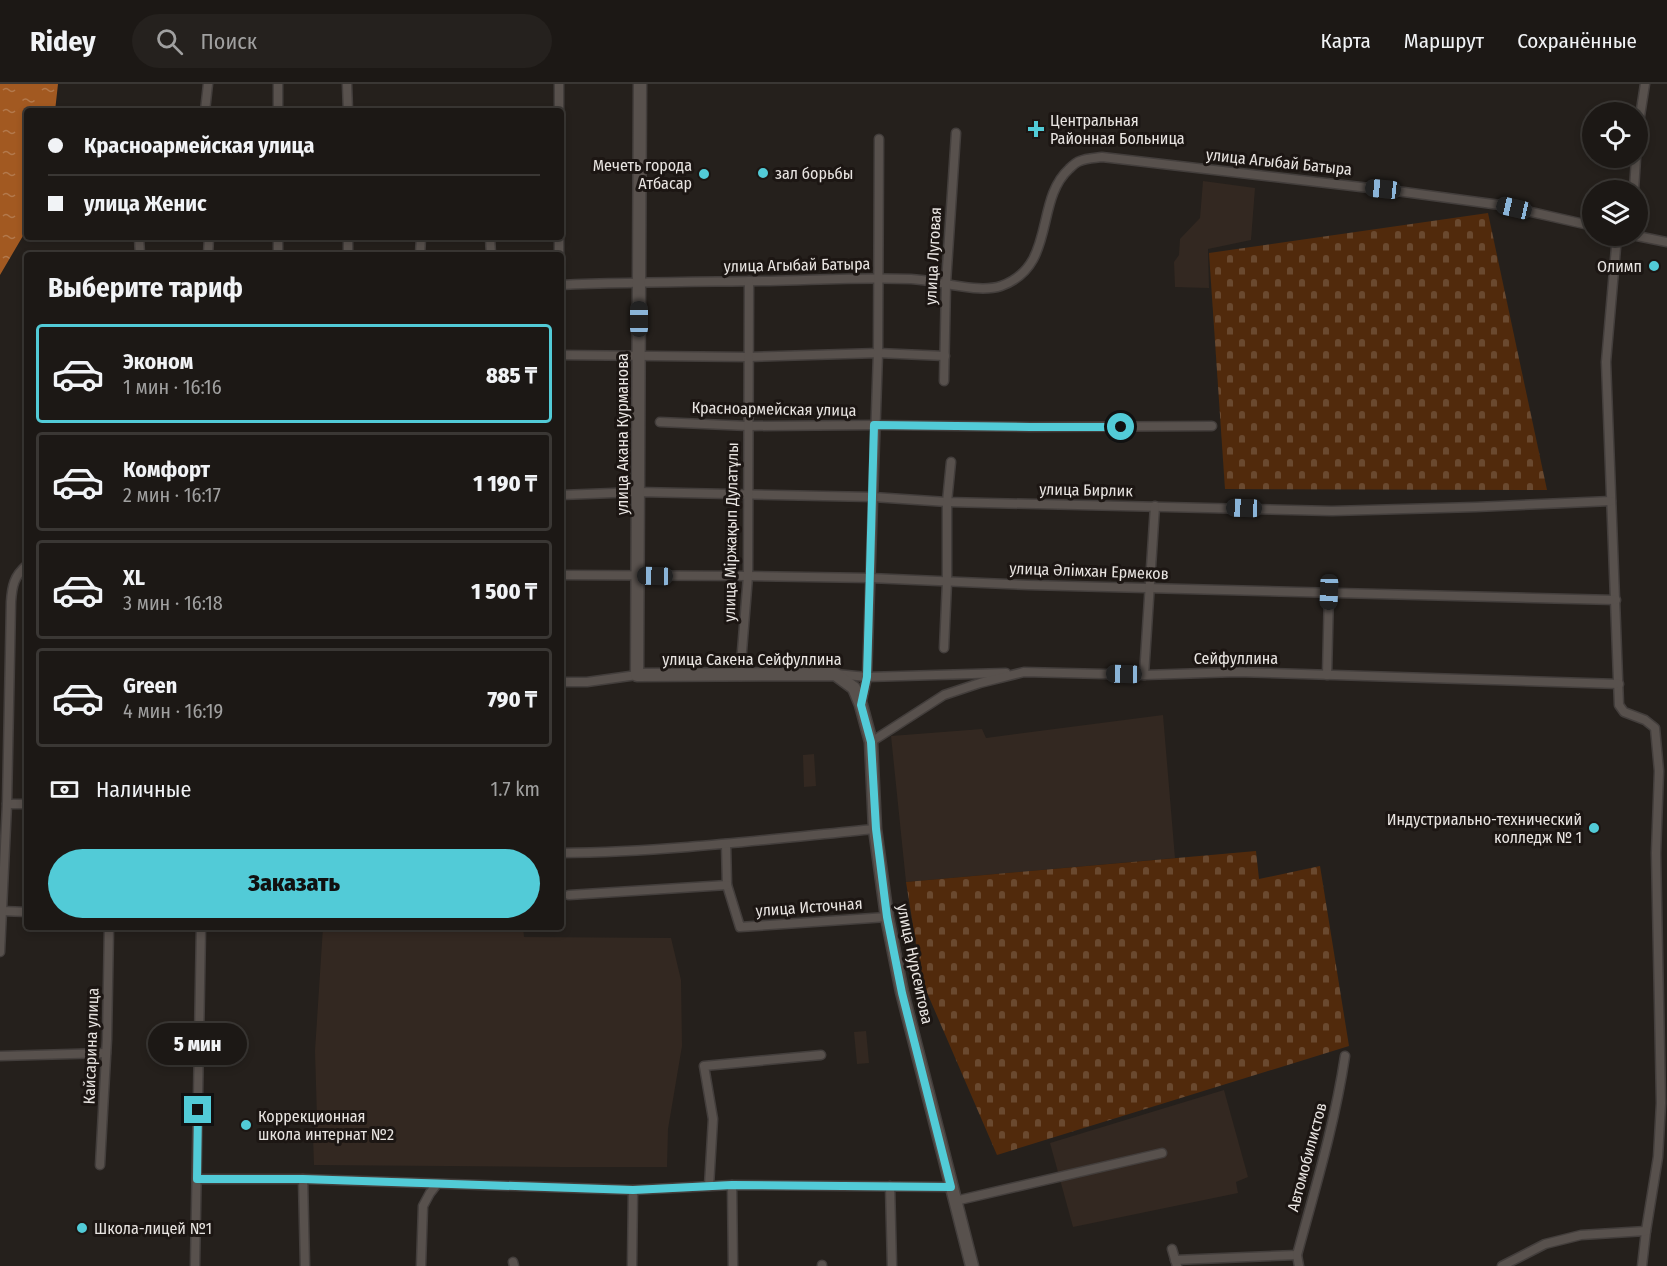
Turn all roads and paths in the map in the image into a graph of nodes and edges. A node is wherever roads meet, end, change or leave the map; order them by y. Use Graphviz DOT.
graph roads {
  1 [pos="208,84"];
  2 [pos="278,84"];
  3 [pos="348,84"];
  4 [pos="559,84"];
  5 [pos="640,84"];
  6 [pos="1645,84"];
  7 [pos="1642,102"];
  8 [pos="205,108"];
  9 [pos="278,108"];
  10 [pos="348,108"];
  11 [pos="559,108"];
  12 [pos="956,133"];
  13 [pos="879,139"];
  14 [pos="1582,224"];
  15 [pos="1648,238"];
  16 [pos="1667,242"];
  17 [pos="1616,246"];
  18 [pos="877,278"];
  19 [pos="749,281"];
  20 [pos="639,282"];
  21 [pos="946,283"];
  22 [pos="564,285"];
  23 [pos="878,353"];
  24 [pos="564,355"];
  25 [pos="639,356"];
  26 [pos="945,356"];
  27 [pos="748,357"];
  28 [pos="945,381"];
  29 [pos="660,422"];
  30 [pos="874,425"];
  31 [pos="748,426"];
  32 [pos="1212,426"];
  33 [pos="951,462"];
  34 [pos="639,492"];
  35 [pos="564,495"];
  36 [pos="747,495"];
  37 [pos="873,497"];
  38 [pos="1611,501"];
  39 [pos="947,502"];
  40 [pos="1155,506"];
  41 [pos="24,567"];
  42 [pos="564,575"];
  43 [pos="637,576"];
  44 [pos="748,576"];
  45 [pos="870,578"];
  46 [pos="947,582"];
  47 [pos="1150,588"];
  48 [pos="1329,592"];
  49 [pos="1616,600"];
  50 [pos="944,648"];
  51 [pos="1024,672"];
  52 [pos="836,674"];
  53 [pos="637,675"];
  54 [pos="1144,675"];
  55 [pos="1327,675"];
  56 [pos="740,676"];
  57 [pos="867,677"];
  58 [pos="564,682"];
  59 [pos="1619,684"];
  60 [pos="861,705"];
  61 [pos="871,742"];
  62 [pos="7,804"];
  63 [pos="24,804"];
  64 [pos="876,829"];
  65 [pos="726,844"];
  66 [pos="564,853"];
  67 [pos="727,885"];
  68 [pos="569,895"];
  69 [pos="2,910"];
  70 [pos="24,912"];
  71 [pos="887,917"];
  72 [pos="1,928"];
  73 [pos="109,930"];
  74 [pos="201,930"];
  75 [pos="0,952"];
  76 [pos="106,1053"];
  77 [pos="821,1055"];
  78 [pos="0,1056"];
  79 [pos="1345,1056"];
  80 [pos="1162,1153"];
  81 [pos="100,1165"];
  82 [pos="197,1179"];
  83 [pos="303,1179"];
  84 [pos="437,1184"];
  85 [pos="732,1185"];
  86 [pos="710,1186"];
  87 [pos="890,1186"];
  88 [pos="951,1187"];
  89 [pos="633,1190"];
  90 [pos="955,1201"];
  91 [pos="1646,1231"];
  92 [pos="1172,1249"];
  93 [pos="1297,1256"];
  94 [pos="1176,1263"];
  95 [pos="195,1266"];
  96 [pos="305,1266"];
  97 [pos="421,1266"];
  98 [pos="632,1266"];
  99 [pos="733,1266"];
  100 [pos="892,1266"];
  101 [pos="972,1266"];
  102 [pos="1299,1266"];
  103 [pos="1502,1266"];
  104 [pos="1642,1266"];
  1 -- 8 [label="street"];
  2 -- 9 [label="street"];
  3 -- 10 [label="street"];
  4 -- 11 [label="street"];
  5 -- 20 [label="main road, улица Акана Курманова"];
  6 -- 7 [label="street"];
  12 -- 21 [label="street, улица Луговая"];
  13 -- 18 [label="street"];
  14 -- 21 [label="street, улица Агыбай Батыра"];
  15 -- 16 [label="street"];
  17 -- 38 [label="street"];
  18 -- 19 [label="street, улица Агыбай Батыра"];
  18 -- 21 [label="street, улица Агыбай Батыра"];
  18 -- 23 [label="street"];
  19 -- 20 [label="street, улица Агыбай Батыра"];
  19 -- 27 [label="street, улица Міржақып Дулатұлы"];
  20 -- 22 [label="street, улица Агыбай Батыра"];
  20 -- 25 [label="main road, улица Акана Курманова"];
  21 -- 26 [label="street, улица Луговая"];
  23 -- 26 [label="street"];
  23 -- 27 [label="street"];
  23 -- 30 [label="street"];
  24 -- 25 [label="street"];
  25 -- 27 [label="street"];
  25 -- 34 [label="main road, улица Акана Курманова"];
  26 -- 28 [label="street, улица Луговая"];
  27 -- 31 [label="street, улица Міржақып Дулатұлы"];
  29 -- 31 [label="street, Красноармейская улица"];
  30 -- 31 [label="street, Красноармейская улица"];
  30 -- 32 [label="street, Красноармейская улица"];
  30 -- 37 [label="street"];
  31 -- 36 [label="street, улица Міржақып Дулатұлы"];
  33 -- 39 [label="street"];
  34 -- 35 [label="street, улица Бирлик"];
  34 -- 36 [label="street, улица Бирлик"];
  34 -- 43 [label="main road, улица Акана Курманова"];
  36 -- 37 [label="street, улица Бирлик"];
  36 -- 44 [label="street, улица Міржақып Дулатұлы"];
  37 -- 39 [label="street, улица Бирлик"];
  37 -- 45 [label="street"];
  38 -- 40 [label="street, улица Бирлик"];
  38 -- 49 [label="street"];
  39 -- 40 [label="street, улица Бирлик"];
  39 -- 46 [label="street"];
  40 -- 47 [label="street"];
  41 -- 62 [label="street"];
  42 -- 43 [label="street, улица Әлімхан Ермеков"];
  43 -- 44 [label="street, улица Әлімхан Ермеков"];
  43 -- 53 [label="main road, улица Акана Курманова"];
  44 -- 45 [label="street, улица Әлімхан Ермеков"];
  44 -- 56 [label="street, улица Міржақып Дулатұлы"];
  45 -- 46 [label="street, улица Әлімхан Ермеков"];
  45 -- 57 [label="street"];
  46 -- 47 [label="street, улица Әлімхан Ермеков"];
  46 -- 50 [label="street"];
  47 -- 48 [label="street, улица Әлімхан Ермеков"];
  47 -- 54 [label="street"];
  48 -- 49 [label="street, улица Әлімхан Ермеков"];
  48 -- 55 [label="street"];
  49 -- 59 [label="street"];
  51 -- 54 [label="street, Сейфуллина"];
  51 -- 57 [label="street, улица Сакена Сейфуллина"];
  51 -- 61 [label="street, Сейфуллина"];
  52 -- 56 [label="main road, улица Сакена Сейфуллина"];
  52 -- 57 [label="street, улица Сакена Сейфуллина"];
  52 -- 60 [label="main road, улица Нурсеитова"];
  53 -- 56 [label="main road, улица Сакена Сейфуллина"];
  53 -- 58 [label="street, улица Сакена Сейфуллина"];
  54 -- 55 [label="street, Сейфуллина"];
  55 -- 59 [label="street, Сейфуллина"];
  57 -- 60 [label="street"];
  59 -- 91 [label="street"];
  60 -- 61 [label="main road, улица Нурсеитова"];
  61 -- 64 [label="main road, улица Нурсеитова"];
  62 -- 63 [label="street"];
  62 -- 69 [label="street"];
  64 -- 65 [label="street"];
  64 -- 71 [label="main road, улица Нурсеитова"];
  65 -- 66 [label="street"];
  65 -- 67 [label="street, улица Источная"];
  67 -- 68 [label="street"];
  67 -- 71 [label="street, улица Источная"];
  69 -- 70 [label="street"];
  69 -- 72 [label="street"];
  71 -- 88 [label="main road, улица Нурсеитова"];
  72 -- 75 [label="street"];
  73 -- 76 [label="street, Кайсарина улица"];
  74 -- 82 [label="street"];
  76 -- 78 [label="street"];
  76 -- 81 [label="street, Кайсарина улица"];
  77 -- 86 [label="street"];
  79 -- 93 [label="street, Автомобилистов"];
  80 -- 90 [label="street"];
  82 -- 83 [label="street"];
  82 -- 95 [label="street"];
  83 -- 84 [label="street"];
  83 -- 96 [label="street"];
  84 -- 89 [label="street"];
  84 -- 97 [label="street"];
  85 -- 86 [label="street"];
  85 -- 87 [label="street"];
  85 -- 99 [label="street"];
  86 -- 89 [label="street"];
  87 -- 88 [label="street"];
  87 -- 100 [label="street"];
  88 -- 90 [label="main road, улица Нурсеитова"];
  89 -- 98 [label="street"];
  90 -- 101 [label="main road, улица Нурсеитова"];
  91 -- 103 [label="street"];
  91 -- 104 [label="street"];
  92 -- 94 [label="street"];
  93 -- 94 [label="street"];
  93 -- 102 [label="street, Автомобилистов"];
}
